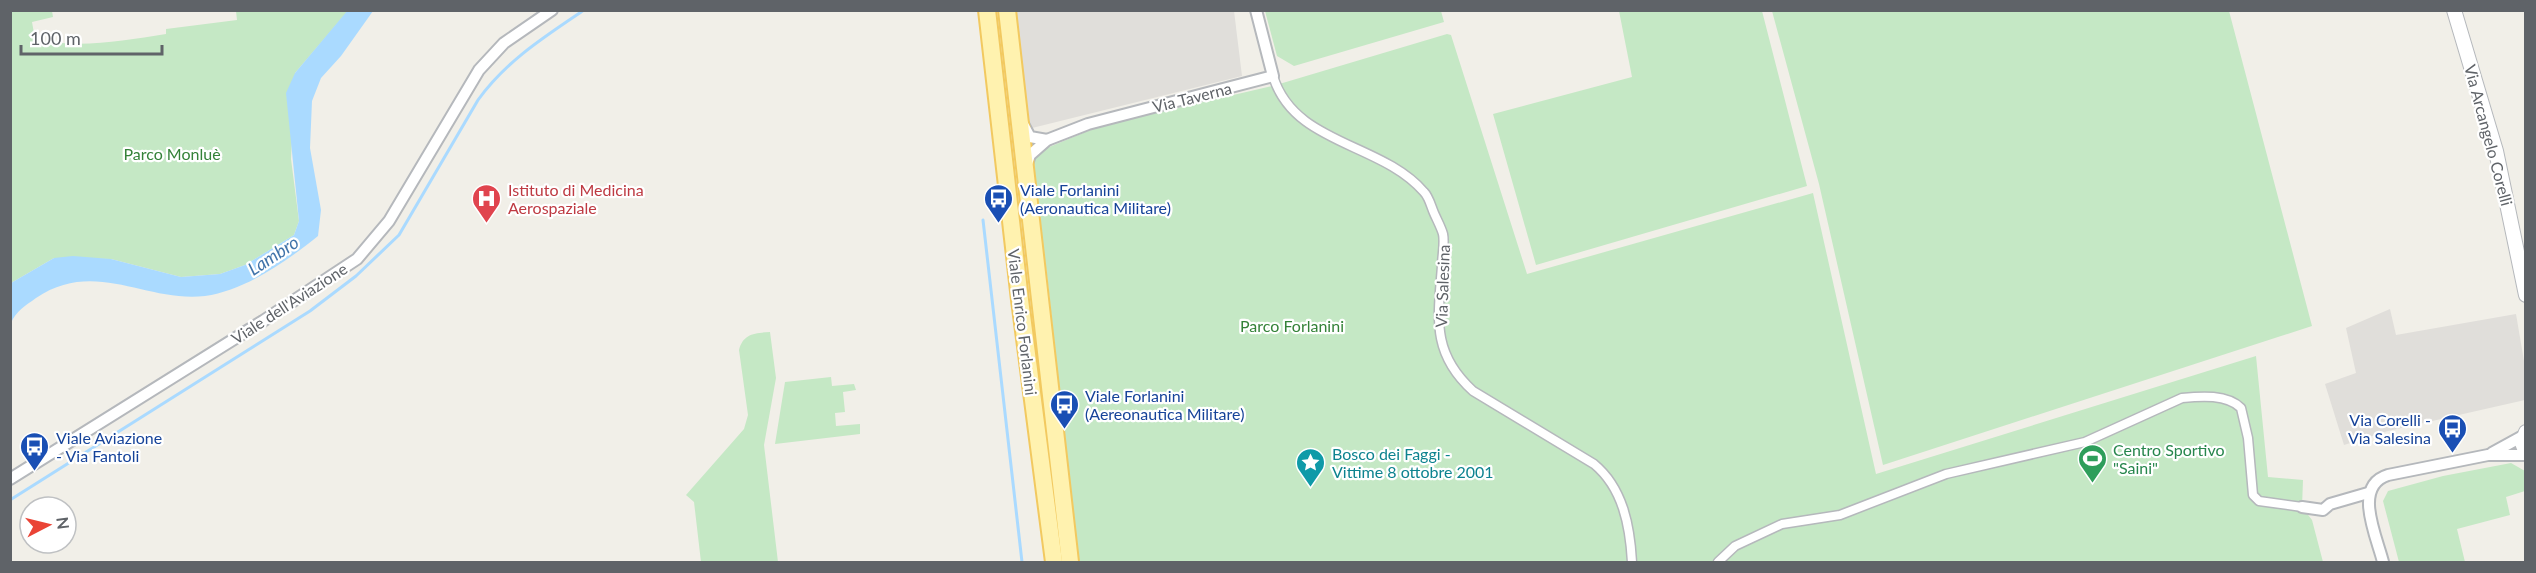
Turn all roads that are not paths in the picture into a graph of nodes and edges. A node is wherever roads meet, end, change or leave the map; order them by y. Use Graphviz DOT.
graph roads {
  1 [pos="552,10"];
  2 [pos="987,10"];
  3 [pos="1007,10"];
  4 [pos="1256,10"];
  5 [pos="2454,10"];
  6 [pos="1273,76"];
  7 [pos="1018,103"];
  8 [pos="1047,140"];
  9 [pos="1025,170"];
  10 [pos="2526,296"];
  11 [pos="2524,434"];
  12 [pos="2526,454"];
  13 [pos="2488,455"];
  14 [pos="10,479"];
  15 [pos="2368,494"];
  16 [pos="2302,507"];
  17 [pos="1054,562"];
  18 [pos="1070,562"];
  19 [pos="1632,562"];
  20 [pos="1718,562"];
  21 [pos="2383,562"];
  1 -- 14 [label="street, Viale dell'Aviazione"];
  2 -- 17 [label="main road, Viale Enrico Forlanini"];
  3 -- 7 [label="main road, Viale Enrico Forlanini"];
  4 -- 6 [label="street"];
  5 -- 10 [label="street, Via Arcangelo Corelli"];
  6 -- 8 [label="street, Via Taverna"];
  6 -- 19 [label="street, Via Salesina"];
  7 -- 8 [label="street"];
  7 -- 9 [label="main road, Viale Enrico Forlanini"];
  8 -- 9 [label="street, Via Taverna"];
  9 -- 18 [label="main road, Viale Enrico Forlanini"];
  11 -- 12 [label="street"];
  11 -- 13 [label="street"];
  12 -- 13 [label="street"];
  13 -- 15 [label="street"];
  15 -- 16 [label="street"];
  15 -- 21 [label="street"];
  16 -- 20 [label="street"];
}
